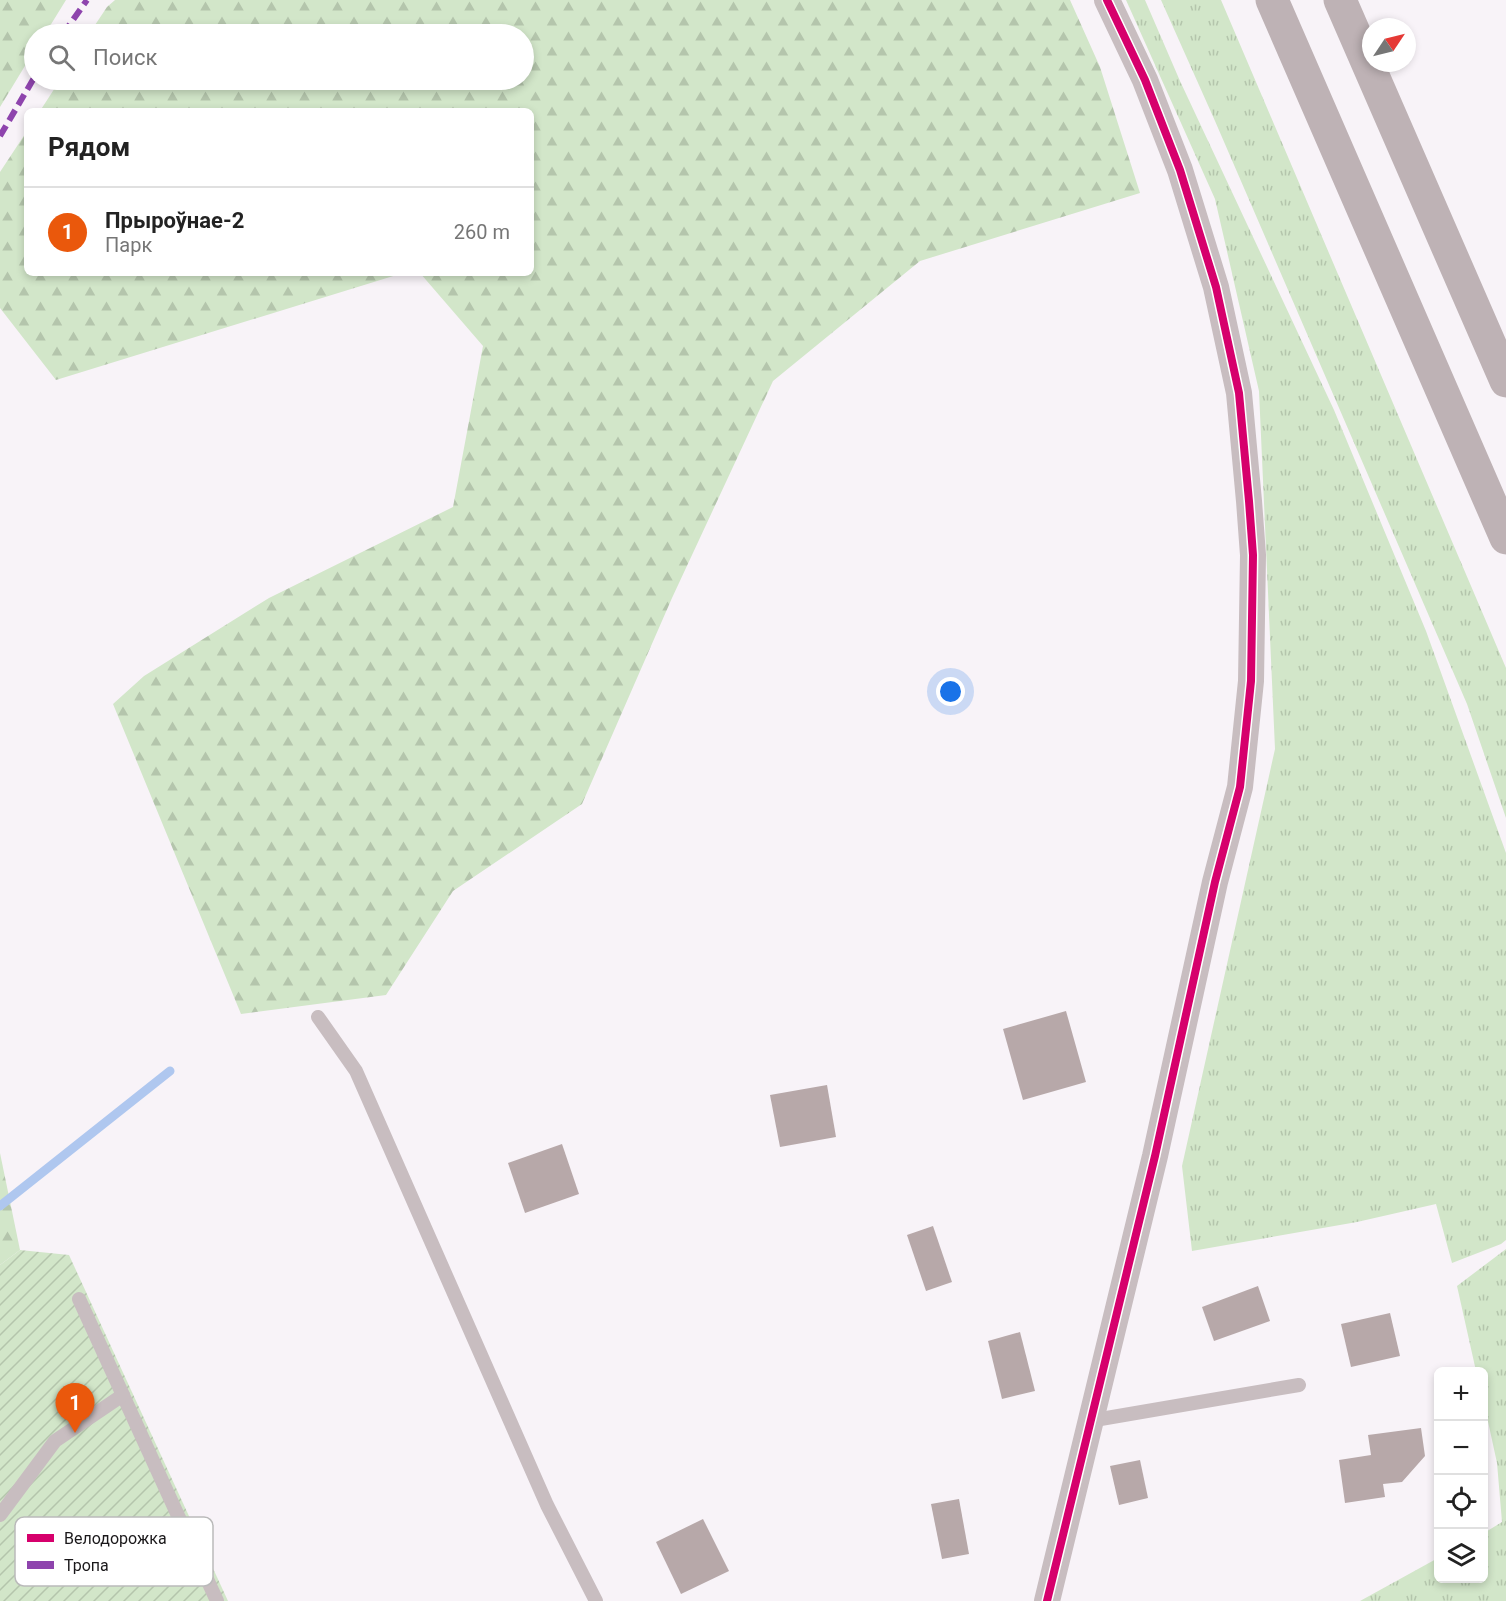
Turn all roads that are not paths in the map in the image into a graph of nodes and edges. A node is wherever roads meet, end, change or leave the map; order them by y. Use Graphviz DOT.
graph roads {
  1 [pos="1107,0"];
  2 [pos="1272,0"];
  3 [pos="1340,0"];
  4 [pos="1506,381"];
  5 [pos="1506,537"];
  6 [pos="318,1017"];
  7 [pos="79,1299"];
  8 [pos="1299,1385"];
  9 [pos="123,1395"];
  10 [pos="1089,1421"];
  11 [pos="0,1515"];
  12 [pos="179,1517"];
  13 [pos="210,1586"];
  14 [pos="217,1601"];
  15 [pos="596,1601"];
  16 [pos="1047,1601"];
  1 -- 10 [label="street"];
  2 -- 5 [label="highway"];
  3 -- 4 [label="highway"];
  6 -- 15 [label="lane"];
  7 -- 9 [label="lane"];
  8 -- 10 [label="lane"];
  9 -- 11 [label="lane"];
  9 -- 12 [label="lane"];
  10 -- 16 [label="street"];
  13 -- 14 [label="lane"];
}
